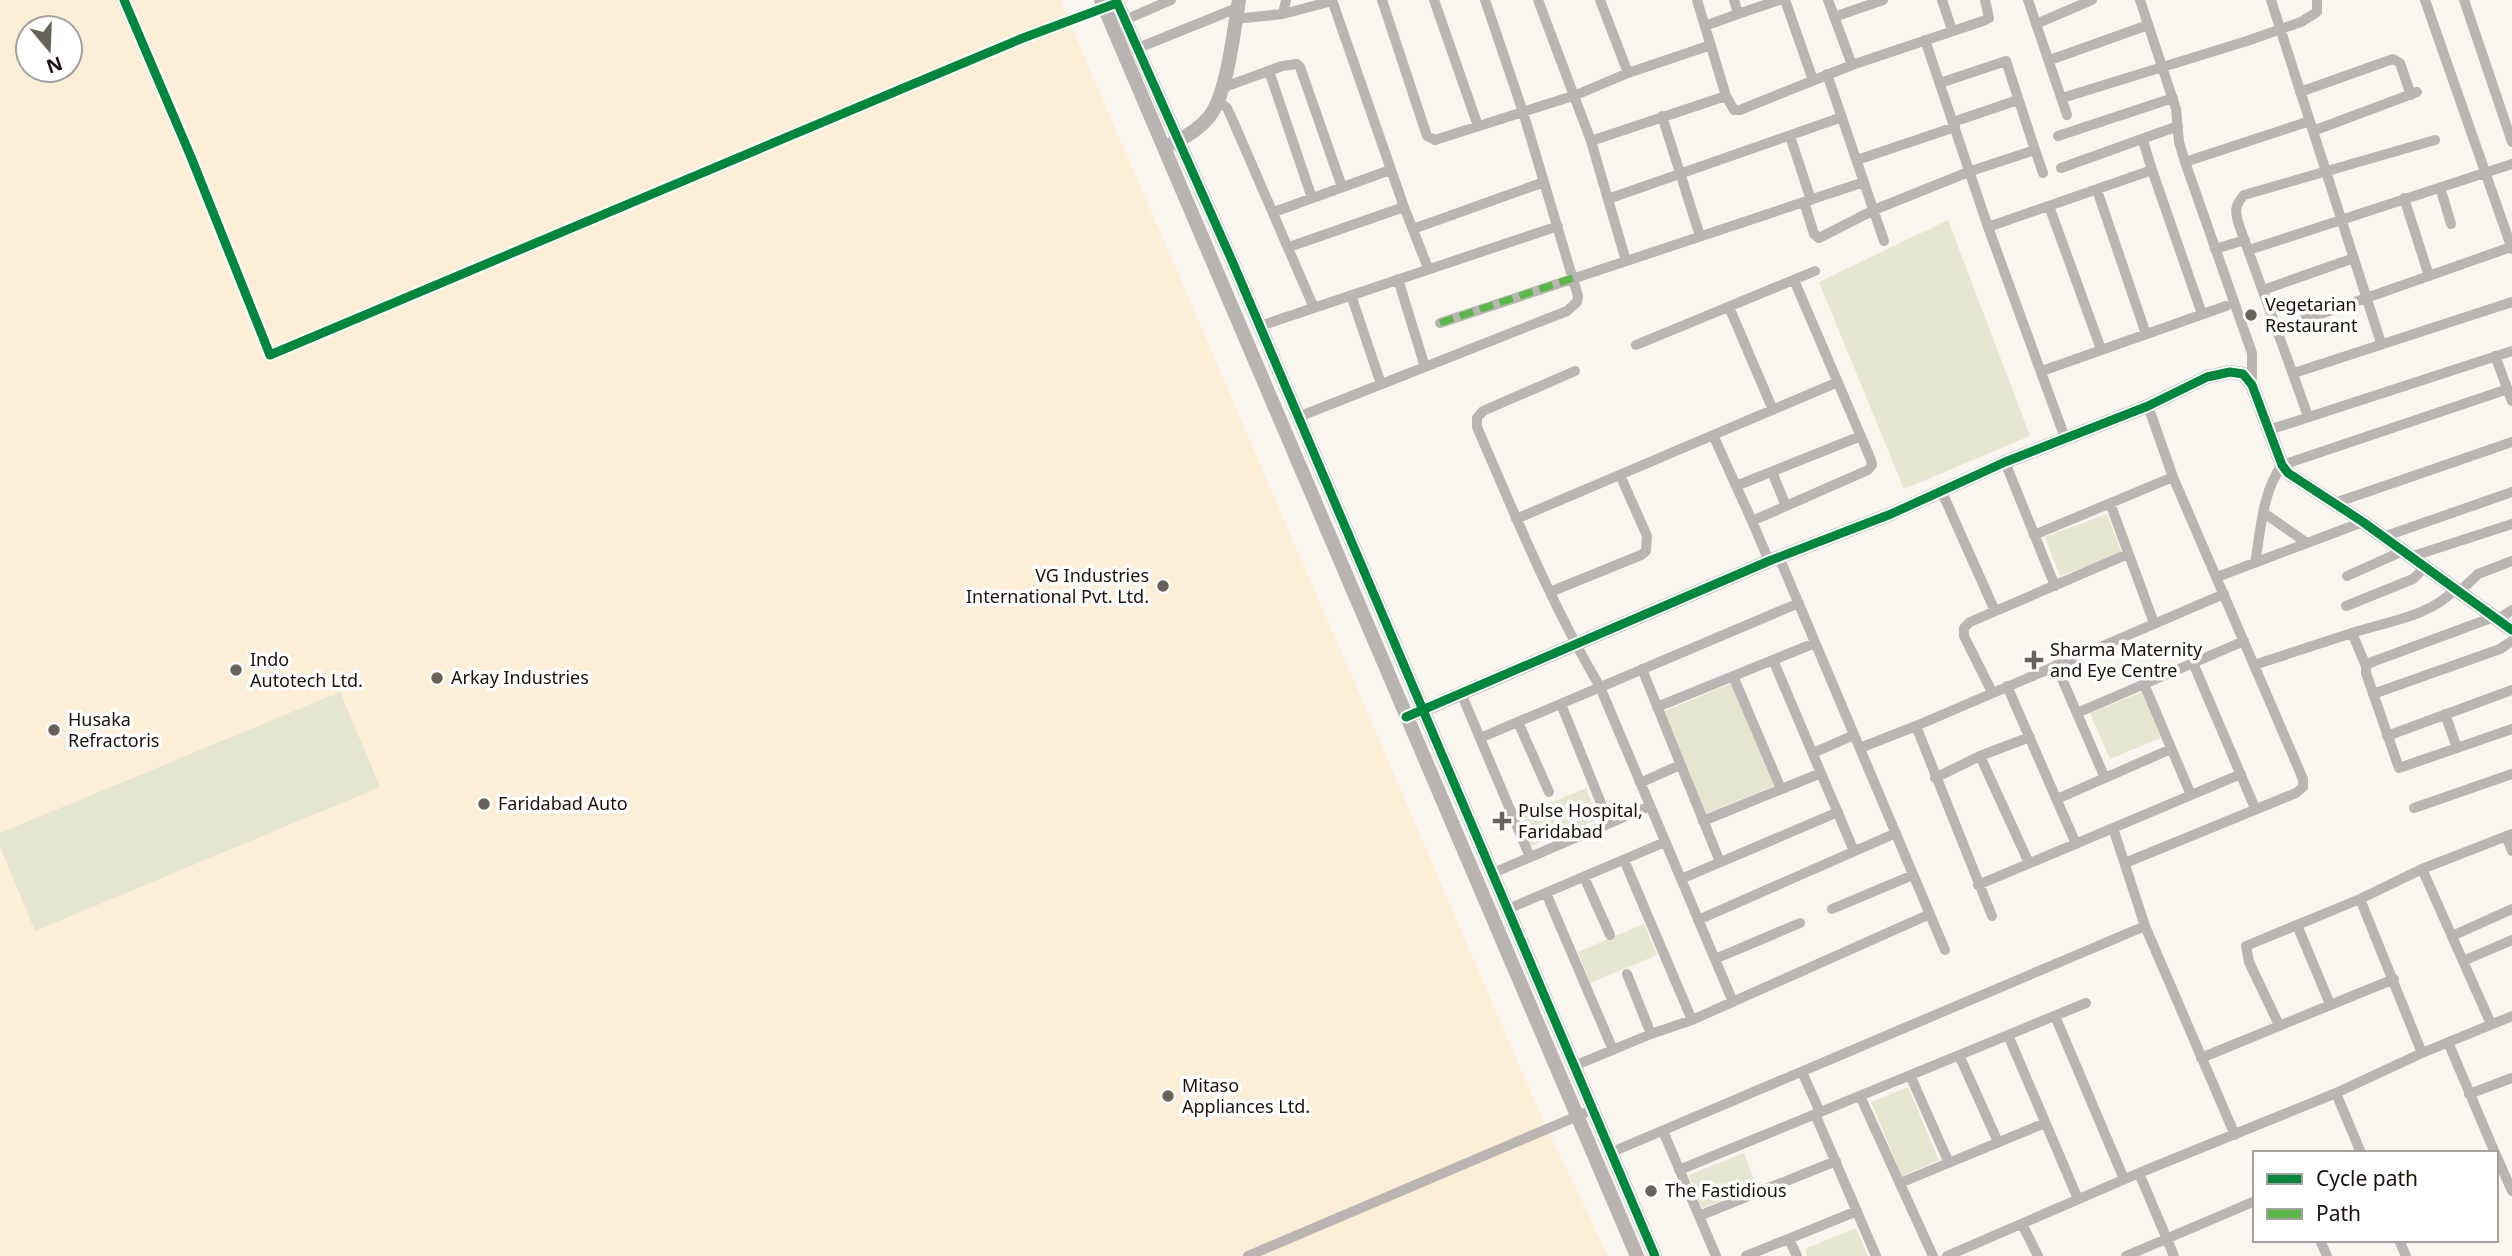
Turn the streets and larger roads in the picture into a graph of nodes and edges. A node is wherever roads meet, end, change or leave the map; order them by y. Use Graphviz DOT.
graph roads {
  1 [pos="124,0"];
  2 [pos="1171,0"];
  3 [pos="1286,0"];
  4 [pos="1332,0"];
  5 [pos="1382,0"];
  6 [pos="1434,0"];
  7 [pos="1485,0"];
  8 [pos="1538,0"];
  9 [pos="1600,0"];
  10 [pos="1697,0"];
  11 [pos="1734,0"];
  12 [pos="1779,0"];
  13 [pos="1785,0"];
  14 [pos="1828,0"];
  15 [pos="1883,0"];
  16 [pos="1942,0"];
  17 [pos="1985,0"];
  18 [pos="2028,0"];
  19 [pos="2092,0"];
  20 [pos="2140,0"];
  21 [pos="2270,0"];
  22 [pos="2318,0"];
  23 [pos="2425,0"];
  24 [pos="2464,0"];
  25 [pos="1868,2"];
  26 [pos="1109,3"];
  27 [pos="1237,9"];
  28 [pos="1283,14"];
  29 [pos="1738,14"];
  30 [pos="1834,17"];
  31 [pos="1125,20"];
  32 [pos="2036,24"];
  33 [pos="2148,24"];
  34 [pos="1704,26"];
  35 [pos="1952,30"];
  36 [pos="2280,30"];
  37 [pos="1925,40"];
  38 [pos="1711,45"];
  39 [pos="1138,48"];
  40 [pos="2050,60"];
  41 [pos="1852,65"];
  42 [pos="2162,66"];
  43 [pos="1269,71"];
  44 [pos="1628,73"];
  45 [pos="1828,74"];
  46 [pos="1813,80"];
  47 [pos="1940,83"];
  48 [pos="2300,92"];
  49 [pos="1220,94"];
  50 [pos="1576,95"];
  51 [pos="1726,96"];
  52 [pos="2062,98"];
  53 [pos="2173,98"];
  54 [pos="2018,100"];
  55 [pos="1523,112"];
  56 [pos="2067,115"];
  57 [pos="1662,116"];
  58 [pos="1842,117"];
  59 [pos="1954,125"];
  60 [pos="1478,126"];
  61 [pos="2178,126"];
  62 [pos="2311,126"];
  63 [pos="1790,135"];
  64 [pos="2058,136"];
  65 [pos="1180,139"];
  66 [pos="2435,140"];
  67 [pos="1591,141"];
  68 [pos="2512,142"];
  69 [pos="2144,145"];
  70 [pos="1162,148"];
  71 [pos="2035,150"];
  72 [pos="1857,160"];
  73 [pos="2185,162"];
  74 [pos="2512,164"];
  75 [pos="2061,169"];
  76 [pos="1390,170"];
  77 [pos="1970,170"];
  78 [pos="2152,170"];
  79 [pos="2326,171"];
  80 [pos="2043,173"];
  81 [pos="2485,173"];
  82 [pos="1679,174"];
  83 [pos="1544,182"];
  84 [pos="1864,182"];
  85 [pos="1342,187"];
  86 [pos="2440,187"];
  87 [pos="2097,190"];
  88 [pos="1312,198"];
  89 [pos="2404,198"];
  90 [pos="1608,199"];
  91 [pos="1808,201"];
  92 [pos="2049,206"];
  93 [pos="1404,207"];
  94 [pos="1874,210"];
  95 [pos="1273,212"];
  96 [pos="2341,218"];
  97 [pos="2451,225"];
  98 [pos="1558,226"];
  99 [pos="1989,227"];
  100 [pos="1413,229"];
  101 [pos="1700,236"];
  102 [pos="1884,242"];
  103 [pos="2247,245"];
  104 [pos="1289,247"];
  105 [pos="2512,248"];
  106 [pos="2215,249"];
  107 [pos="2354,258"];
  108 [pos="1626,261"];
  109 [pos="1428,268"];
  110 [pos="1815,271"];
  111 [pos="2429,276"];
  112 [pos="1573,278"];
  113 [pos="1398,279"];
  114 [pos="1794,280"];
  115 [pos="2263,290"];
  116 [pos="1351,295"];
  117 [pos="2368,298"];
  118 [pos="2512,302"];
  119 [pos="2226,306"];
  120 [pos="1729,307"];
  121 [pos="1314,308"];
  122 [pos="2202,314"];
  123 [pos="1440,323"];
  124 [pos="1260,327"];
  125 [pos="2278,329"];
  126 [pos="2146,334"];
  127 [pos="2381,343"];
  128 [pos="1636,345"];
  129 [pos="2101,349"];
  130 [pos="2512,351"];
  131 [pos="2495,356"];
  132 [pos="1425,367"];
  133 [pos="2042,370"];
  134 [pos="1575,371"];
  135 [pos="2294,373"];
  136 [pos="1838,382"];
  137 [pos="1381,384"];
  138 [pos="2252,385"];
  139 [pos="2508,389"];
  140 [pos="2512,401"];
  141 [pos="2148,406"];
  142 [pos="1773,410"];
  143 [pos="2308,416"];
  144 [pos="1298,417"];
  145 [pos="2269,430"];
  146 [pos="1713,436"];
  147 [pos="1861,436"];
  148 [pos="2065,438"];
  149 [pos="2512,442"];
  150 [pos="2005,462"];
  151 [pos="2281,465"];
  152 [pos="1772,472"];
  153 [pos="1619,475"];
  154 [pos="2174,477"];
  155 [pos="1736,486"];
  156 [pos="1941,490"];
  157 [pos="2512,492"];
  158 [pos="2110,503"];
  159 [pos="2332,504"];
  160 [pos="1786,506"];
  161 [pos="2264,513"];
  162 [pos="1516,519"];
  163 [pos="1752,521"];
  164 [pos="2363,522"];
  165 [pos="2512,524"];
  166 [pos="2034,535"];
  167 [pos="2383,537"];
  168 [pos="2307,543"];
  169 [pos="2128,554"];
  170 [pos="2407,554"];
  171 [pos="1774,559"];
  172 [pos="2512,561"];
  173 [pos="2255,562"];
  174 [pos="2425,567"];
  175 [pos="2347,576"];
  176 [pos="2217,577"];
  177 [pos="2055,586"];
  178 [pos="2457,590"];
  179 [pos="1550,592"];
  180 [pos="2224,594"];
  181 [pos="1799,603"];
  182 [pos="2346,606"];
  183 [pos="2512,610"];
  184 [pos="1995,611"];
  185 [pos="2495,618"];
  186 [pos="2154,623"];
  187 [pos="2512,630"];
  188 [pos="2352,633"];
  189 [pos="2244,640"];
  190 [pos="2512,641"];
  191 [pos="1815,643"];
  192 [pos="1574,644"];
  193 [pos="1773,660"];
  194 [pos="2193,663"];
  195 [pos="2056,665"];
  196 [pos="2254,665"];
  197 [pos="2366,666"];
  198 [pos="1642,670"];
  199 [pos="1733,676"];
  200 [pos="2144,684"];
  201 [pos="2007,685"];
  202 [pos="1600,687"];
  203 [pos="2512,690"];
  204 [pos="1992,692"];
  205 [pos="1461,693"];
  206 [pos="2373,694"];
  207 [pos="1560,704"];
  208 [pos="1657,707"];
  209 [pos="1423,710"];
  210 [pos="2077,713"];
  211 [pos="2445,714"];
  212 [pos="1406,717"];
  213 [pos="1518,722"];
  214 [pos="1916,726"];
  215 [pos="2512,729"];
  216 [pos="1854,735"];
  217 [pos="2387,736"];
  218 [pos="2029,737"];
  219 [pos="1480,738"];
  220 [pos="1860,748"];
  221 [pos="2457,748"];
  222 [pos="2171,749"];
  223 [pos="1812,752"];
  224 [pos="1980,757"];
  225 [pos="1680,765"];
  226 [pos="1821,773"];
  227 [pos="2241,774"];
  228 [pos="2512,774"];
  229 [pos="1936,778"];
  230 [pos="2105,778"];
  231 [pos="1640,783"];
  232 [pos="1781,789"];
  233 [pos="1549,792"];
  234 [pos="2191,795"];
  235 [pos="2057,799"];
  236 [pos="1650,806"];
  237 [pos="2255,808"];
  238 [pos="2414,808"];
  239 [pos="1838,812"];
  240 [pos="1703,821"];
  241 [pos="1609,823"];
  242 [pos="2113,828"];
  243 [pos="1896,833"];
  244 [pos="2509,835"];
  245 [pos="1665,842"];
  246 [pos="2076,844"];
  247 [pos="1854,851"];
  248 [pos="2512,851"];
  249 [pos="1530,857"];
  250 [pos="1624,860"];
  251 [pos="1720,862"];
  252 [pos="2029,863"];
  253 [pos="2125,863"];
  254 [pos="2422,869"];
  255 [pos="1493,873"];
  256 [pos="1913,875"];
  257 [pos="1584,877"];
  258 [pos="1681,879"];
  259 [pos="1978,885"];
  260 [pos="1546,893"];
  261 [pos="2360,899"];
  262 [pos="1508,909"];
  263 [pos="1832,909"];
  264 [pos="2512,909"];
  265 [pos="1930,914"];
  266 [pos="1992,916"];
  267 [pos="1698,920"];
  268 [pos="1800,923"];
  269 [pos="2297,925"];
  270 [pos="2145,926"];
  271 [pos="1610,935"];
  272 [pos="2452,936"];
  273 [pos="2512,940"];
  274 [pos="1945,950"];
  275 [pos="1715,959"];
  276 [pos="2463,961"];
  277 [pos="1627,974"];
  278 [pos="2394,979"];
  279 [pos="1733,1002"];
  280 [pos="2086,1003"];
  281 [pos="2330,1004"];
  282 [pos="2055,1016"];
  283 [pos="2512,1016"];
  284 [pos="1692,1020"];
  285 [pos="2491,1024"];
  286 [pos="2279,1025"];
  287 [pos="1651,1034"];
  288 [pos="2008,1035"];
  289 [pos="2448,1042"];
  290 [pos="1613,1049"];
  291 [pos="2422,1053"];
  292 [pos="1959,1055"];
  293 [pos="2201,1058"];
  294 [pos="1574,1066"];
  295 [pos="1802,1072"];
  296 [pos="1910,1075"];
  297 [pos="2512,1078"];
  298 [pos="2336,1093"];
  299 [pos="2469,1094"];
  300 [pos="1860,1096"];
  301 [pos="1591,1102"];
  302 [pos="1574,1109"];
  303 [pos="1818,1113"];
  304 [pos="2045,1123"];
  305 [pos="1663,1131"];
  306 [pos="2235,1135"];
  307 [pos="1998,1142"];
  308 [pos="2360,1151"];
  309 [pos="2495,1151"];
  310 [pos="1612,1153"];
  311 [pos="2498,1159"];
  312 [pos="1836,1161"];
  313 [pos="1949,1163"];
  314 [pos="1679,1170"];
  315 [pos="2138,1173"];
  316 [pos="2124,1179"];
  317 [pos="1900,1183"];
  318 [pos="2512,1191"];
  319 [pos="2078,1199"];
  320 [pos="2253,1201"];
  321 [pos="1857,1211"];
  322 [pos="1699,1216"];
  323 [pos="2022,1224"];
  324 [pos="1789,1239"];
  325 [pos="2166,1239"];
  326 [pos="1248,1256"];
  327 [pos="1637,1256"];
  328 [pos="1655,1256"];
  329 [pos="1716,1256"];
  330 [pos="1746,1256"];
  331 [pos="1797,1256"];
  332 [pos="1876,1256"];
  333 [pos="1933,1256"];
  334 [pos="1947,1256"];
  335 [pos="2038,1256"];
  336 [pos="2126,1256"];
  337 [pos="2174,1256"];
  1 -- 26 [label="street"];
  2 -- 31 [label="street"];
  3 -- 28 [label="street"];
  4 -- 28 [label="street"];
  4 -- 76 [label="street"];
  5 -- 60 [label="street"];
  6 -- 60 [label="street"];
  7 -- 55 [label="street"];
  8 -- 50 [label="street"];
  9 -- 44 [label="street"];
  10 -- 34 [label="street"];
  11 -- 29 [label="street"];
  12 -- 29 [label="street"];
  13 -- 46 [label="street"];
  14 -- 30 [label="street"];
  15 -- 25 [label="street"];
  16 -- 35 [label="street"];
  17 -- 35 [label="street"];
  18 -- 32 [label="street"];
  19 -- 32 [label="street"];
  20 -- 33 [label="street"];
  21 -- 36 [label="street"];
  22 -- 36 [label="street"];
  23 -- 81 [label="street"];
  24 -- 68 [label="street"];
  25 -- 30 [label="street"];
  26 -- 31 [label="street"];
  26 -- 70 [label="street"];
  27 -- 28 [label="street"];
  27 -- 39 [label="street"];
  27 -- 49 [label="street"];
  29 -- 34 [label="street"];
  30 -- 41 [label="street"];
  31 -- 39 [label="street"];
  32 -- 40 [label="street"];
  33 -- 40 [label="street"];
  33 -- 42 [label="street"];
  34 -- 38 [label="street"];
  35 -- 37 [label="street"];
  36 -- 42 [label="street"];
  36 -- 48 [label="street"];
  37 -- 41 [label="street"];
  37 -- 47 [label="street"];
  38 -- 44 [label="street"];
  38 -- 51 [label="street"];
  39 -- 65 [label="street"];
  40 -- 52 [label="street"];
  41 -- 45 [label="street"];
  42 -- 52 [label="street"];
  42 -- 53 [label="street"];
  43 -- 49 [label="street"];
  43 -- 85 [label="street"];
  43 -- 88 [label="street"];
  44 -- 50 [label="street"];
  45 -- 46 [label="street"];
  45 -- 58 [label="street"];
  46 -- 51 [label="street"];
  47 -- 54 [label="street"];
  47 -- 59 [label="street"];
  48 -- 62 [label="street"];
  48 -- 62 [label="street"];
  49 -- 65 [label="street"];
  49 -- 95 [label="street"];
  50 -- 55 [label="street"];
  50 -- 67 [label="street"];
  51 -- 57 [label="street"];
  52 -- 56 [label="street"];
  53 -- 61 [label="street"];
  53 -- 64 [label="street"];
  54 -- 59 [label="street"];
  54 -- 71 [label="street"];
  55 -- 60 [label="street"];
  55 -- 83 [label="street"];
  57 -- 67 [label="street"];
  57 -- 82 [label="street"];
  58 -- 63 [label="street"];
  58 -- 72 [label="street"];
  59 -- 72 [label="street"];
  59 -- 77 [label="street"];
  61 -- 73 [label="street"];
  61 -- 75 [label="street"];
  62 -- 73 [label="street"];
  62 -- 79 [label="street"];
  63 -- 82 [label="street"];
  63 -- 91 [label="street"];
  65 -- 70 [label="street"];
  65 -- 124 [label="street"];
  66 -- 79 [label="street"];
  67 -- 90 [label="street"];
  69 -- 78 [label="street"];
  70 -- 212 [label="street"];
  71 -- 77 [label="street"];
  71 -- 80 [label="street"];
  72 -- 84 [label="street"];
  73 -- 106 [label="street"];
  74 -- 81 [label="street"];
  76 -- 85 [label="street"];
  76 -- 93 [label="street"];
  77 -- 94 [label="street"];
  77 -- 99 [label="street"];
  78 -- 87 [label="street"];
  78 -- 122 [label="street"];
  79 -- 96 [label="street"];
  79 -- 103 [label="street"];
  81 -- 86 [label="street"];
  81 -- 105 [label="street"];
  82 -- 90 [label="street"];
  82 -- 101 [label="street"];
  83 -- 98 [label="street"];
  83 -- 100 [label="street"];
  84 -- 91 [label="street"];
  84 -- 94 [label="street"];
  85 -- 88 [label="street"];
  86 -- 89 [label="street"];
  86 -- 97 [label="street"];
  87 -- 92 [label="street"];
  87 -- 126 [label="street"];
  88 -- 95 [label="street"];
  89 -- 96 [label="street"];
  89 -- 111 [label="street"];
  90 -- 108 [label="street"];
  91 -- 94 [label="street"];
  91 -- 101 [label="street"];
  92 -- 99 [label="street"];
  92 -- 129 [label="street"];
  93 -- 100 [label="street"];
  93 -- 104 [label="street"];
  94 -- 102 [label="street"];
  95 -- 104 [label="street"];
  96 -- 103 [label="street"];
  96 -- 107 [label="street"];
  98 -- 109 [label="street"];
  98 -- 112 [label="street"];
  99 -- 133 [label="street"];
  100 -- 109 [label="street"];
  101 -- 108 [label="street"];
  103 -- 106 [label="street"];
  103 -- 115 [label="street"];
  104 -- 121 [label="street"];
  105 -- 111 [label="street"];
  106 -- 138 [label="street"];
  107 -- 115 [label="street"];
  107 -- 117 [label="street"];
  108 -- 112 [label="street"];
  109 -- 113 [label="street"];
  110 -- 114 [label="street"];
  111 -- 117 [label="street"];
  112 -- 123 [label="street"];
  112 -- 132 [label="street"];
  113 -- 116 [label="street"];
  113 -- 132 [label="street"];
  114 -- 120 [label="street"];
  114 -- 136 [label="street"];
  115 -- 125 [label="street"];
  116 -- 121 [label="street"];
  116 -- 137 [label="street"];
  117 -- 125 [label="street"];
  117 -- 127 [label="street"];
  118 -- 127 [label="street"];
  119 -- 122 [label="street"];
  120 -- 128 [label="street"];
  120 -- 142 [label="street"];
  121 -- 124 [label="street"];
  122 -- 126 [label="street"];
  124 -- 144 [label="street"];
  125 -- 135 [label="street"];
  126 -- 129 [label="street"];
  127 -- 135 [label="street"];
  129 -- 133 [label="street"];
  130 -- 131 [label="street"];
  131 -- 139 [label="street"];
  131 -- 143 [label="street"];
  132 -- 137 [label="street"];
  133 -- 148 [label="street"];
  134 -- 162 [label="street"];
  135 -- 143 [label="street"];
  136 -- 142 [label="street"];
  136 -- 147 [label="street"];
  137 -- 144 [label="street"];
  138 -- 141 [label="street"];
  138 -- 145 [label="street"];
  139 -- 140 [label="street"];
  139 -- 151 [label="street"];
  141 -- 148 [label="street"];
  141 -- 154 [label="street"];
  142 -- 146 [label="street"];
  143 -- 145 [label="street"];
  144 -- 209 [label="street"];
  145 -- 151 [label="street"];
  146 -- 153 [label="street"];
  146 -- 155 [label="street"];
  147 -- 152 [label="street"];
  147 -- 160 [label="street"];
  148 -- 150 [label="street"];
  149 -- 159 [label="street"];
  150 -- 156 [label="street"];
  150 -- 166 [label="street"];
  151 -- 159 [label="street"];
  151 -- 161 [label="street"];
  152 -- 155 [label="street"];
  152 -- 160 [label="street"];
  153 -- 162 [label="street"];
  153 -- 179 [label="street"];
  154 -- 158 [label="street"];
  154 -- 176 [label="street"];
  155 -- 163 [label="street"];
  156 -- 171 [label="street"];
  156 -- 184 [label="street"];
  157 -- 167 [label="street"];
  158 -- 166 [label="street"];
  158 -- 169 [label="street"];
  159 -- 164 [label="street"];
  160 -- 163 [label="street"];
  161 -- 168 [label="street"];
  161 -- 173 [label="street"];
  162 -- 179 [label="street"];
  163 -- 171 [label="street"];
  164 -- 167 [label="street"];
  164 -- 168 [label="street"];
  165 -- 170 [label="street"];
  166 -- 177 [label="street"];
  167 -- 170 [label="street"];
  168 -- 173 [label="street"];
  169 -- 177 [label="street"];
  169 -- 186 [label="street"];
  170 -- 174 [label="street"];
  170 -- 175 [label="street"];
  171 -- 181 [label="street"];
  171 -- 192 [label="street"];
  172 -- 178 [label="street"];
  173 -- 176 [label="street"];
  174 -- 178 [label="street"];
  174 -- 182 [label="street"];
  176 -- 180 [label="street"];
  177 -- 184 [label="street"];
  178 -- 185 [label="street"];
  178 -- 188 [label="street"];
  179 -- 192 [label="street"];
  180 -- 186 [label="street"];
  180 -- 189 [label="street"];
  181 -- 191 [label="street"];
  181 -- 198 [label="street"];
  183 -- 185 [label="street"];
  184 -- 204 [label="street"];
  185 -- 187 [label="street"];
  185 -- 197 [label="street"];
  186 -- 195 [label="street"];
  188 -- 196 [label="street"];
  188 -- 197 [label="street"];
  189 -- 194 [label="street"];
  189 -- 196 [label="street"];
  190 -- 206 [label="street"];
  191 -- 193 [label="street"];
  191 -- 216 [label="street"];
  192 -- 202 [label="street"];
  192 -- 205 [label="street"];
  193 -- 199 [label="street"];
  193 -- 223 [label="street"];
  194 -- 200 [label="street"];
  194 -- 227 [label="street"];
  195 -- 201 [label="street"];
  195 -- 210 [label="street"];
  196 -- 237 [label="street"];
  197 -- 206 [label="street"];
  198 -- 202 [label="street"];
  198 -- 208 [label="street"];
  199 -- 208 [label="street"];
  199 -- 232 [label="street"];
  200 -- 210 [label="street"];
  200 -- 222 [label="street"];
  201 -- 204 [label="street"];
  201 -- 218 [label="street"];
  202 -- 207 [label="street"];
  202 -- 231 [label="street"];
  203 -- 211 [label="street"];
  204 -- 214 [label="street"];
  205 -- 209 [label="street"];
  205 -- 219 [label="street"];
  206 -- 217 [label="street"];
  207 -- 213 [label="street"];
  207 -- 241 [label="street"];
  208 -- 225 [label="street"];
  209 -- 212 [label="street"];
  209 -- 255 [label="street"];
  210 -- 230 [label="street"];
  211 -- 217 [label="street"];
  211 -- 221 [label="street"];
  212 -- 302 [label="street"];
  213 -- 219 [label="street"];
  213 -- 233 [label="street"];
  214 -- 220 [label="street"];
  214 -- 229 [label="street"];
  215 -- 221 [label="street"];
  216 -- 220 [label="street"];
  216 -- 223 [label="street"];
  217 -- 221 [label="street"];
  218 -- 224 [label="street"];
  218 -- 235 [label="street"];
  219 -- 249 [label="street"];
  220 -- 243 [label="street"];
  222 -- 230 [label="street"];
  222 -- 234 [label="street"];
  223 -- 226 [label="street"];
  224 -- 229 [label="street"];
  224 -- 252 [label="street"];
  225 -- 231 [label="street"];
  225 -- 240 [label="street"];
  226 -- 232 [label="street"];
  226 -- 239 [label="street"];
  227 -- 234 [label="street"];
  227 -- 237 [label="street"];
  228 -- 238 [label="street"];
  229 -- 259 [label="street"];
  230 -- 235 [label="street"];
  231 -- 236 [label="street"];
  232 -- 240 [label="street"];
  234 -- 242 [label="street"];
  235 -- 246 [label="street"];
  236 -- 241 [label="street"];
  236 -- 245 [label="street"];
  237 -- 253 [label="street"];
  239 -- 247 [label="street"];
  239 -- 251 [label="street"];
  240 -- 251 [label="street"];
  241 -- 249 [label="street"];
  242 -- 246 [label="street"];
  242 -- 253 [label="street"];
  243 -- 247 [label="street"];
  243 -- 256 [label="street"];
  244 -- 248 [label="street"];
  244 -- 254 [label="street"];
  245 -- 250 [label="street"];
  245 -- 258 [label="street"];
  246 -- 252 [label="street"];
  247 -- 267 [label="street"];
  249 -- 255 [label="street"];
  250 -- 257 [label="street"];
  250 -- 284 [label="street"];
  251 -- 258 [label="street"];
  252 -- 259 [label="street"];
  253 -- 270 [label="street"];
  254 -- 261 [label="street"];
  254 -- 272 [label="street"];
  255 -- 262 [label="street"];
  256 -- 263 [label="street"];
  256 -- 265 [label="street"];
  257 -- 260 [label="street"];
  257 -- 271 [label="street"];
  258 -- 267 [label="street"];
  259 -- 266 [label="street"];
  260 -- 262 [label="street"];
  260 -- 290 [label="street"];
  261 -- 269 [label="street"];
  261 -- 278 [label="street"];
  262 -- 294 [label="street"];
  264 -- 272 [label="street"];
  265 -- 274 [label="street"];
  265 -- 279 [label="street"];
  267 -- 275 [label="street"];
  268 -- 275 [label="street"];
  269 -- 281 [label="street"];
  269 -- 286 [label="street"];
  270 -- 293 [label="street"];
  270 -- 295 [label="street"];
  272 -- 276 [label="street"];
  273 -- 276 [label="street"];
  275 -- 279 [label="street"];
  276 -- 285 [label="street"];
  277 -- 287 [label="street"];
  278 -- 281 [label="street"];
  278 -- 291 [label="street"];
  279 -- 284 [label="street"];
  280 -- 282 [label="street"];
  281 -- 286 [label="street"];
  282 -- 288 [label="street"];
  282 -- 316 [label="street"];
  283 -- 285 [label="street"];
  284 -- 287 [label="street"];
  285 -- 289 [label="street"];
  286 -- 293 [label="street"];
  287 -- 290 [label="street"];
  288 -- 292 [label="street"];
  288 -- 304 [label="street"];
  289 -- 291 [label="street"];
  289 -- 299 [label="street"];
  290 -- 294 [label="street"];
  291 -- 298 [label="street"];
  292 -- 296 [label="street"];
  292 -- 307 [label="street"];
  293 -- 306 [label="street"];
  294 -- 301 [label="street"];
  295 -- 303 [label="street"];
  295 -- 305 [label="street"];
  296 -- 300 [label="street"];
  296 -- 313 [label="street"];
  297 -- 299 [label="street"];
  298 -- 306 [label="street"];
  298 -- 308 [label="street"];
  299 -- 309 [label="street"];
  300 -- 303 [label="street"];
  300 -- 317 [label="street"];
  301 -- 302 [label="street"];
  301 -- 302 [label="street"];
  301 -- 310 [label="street"];
  302 -- 326 [label="street"];
  302 -- 327 [label="street"];
  303 -- 312 [label="street"];
  303 -- 314 [label="street"];
  304 -- 307 [label="street"];
  304 -- 319 [label="street"];
  305 -- 310 [label="street"];
  305 -- 314 [label="street"];
  306 -- 315 [label="street"];
  307 -- 313 [label="street"];
  310 -- 328 [label="street"];
  311 -- 318 [label="street"];
  312 -- 321 [label="street"];
  312 -- 322 [label="street"];
  313 -- 317 [label="street"];
  314 -- 322 [label="street"];
  315 -- 316 [label="street"];
  315 -- 325 [label="street"];
  316 -- 319 [label="street"];
  317 -- 333 [label="street"];
  319 -- 323 [label="street"];
  320 -- 325 [label="street"];
  321 -- 324 [label="street"];
  321 -- 332 [label="street"];
  322 -- 329 [label="street"];
  323 -- 334 [label="street"];
  323 -- 335 [label="street"];
  324 -- 330 [label="street"];
  324 -- 331 [label="street"];
  325 -- 336 [label="street"];
  325 -- 337 [label="street"];
}
